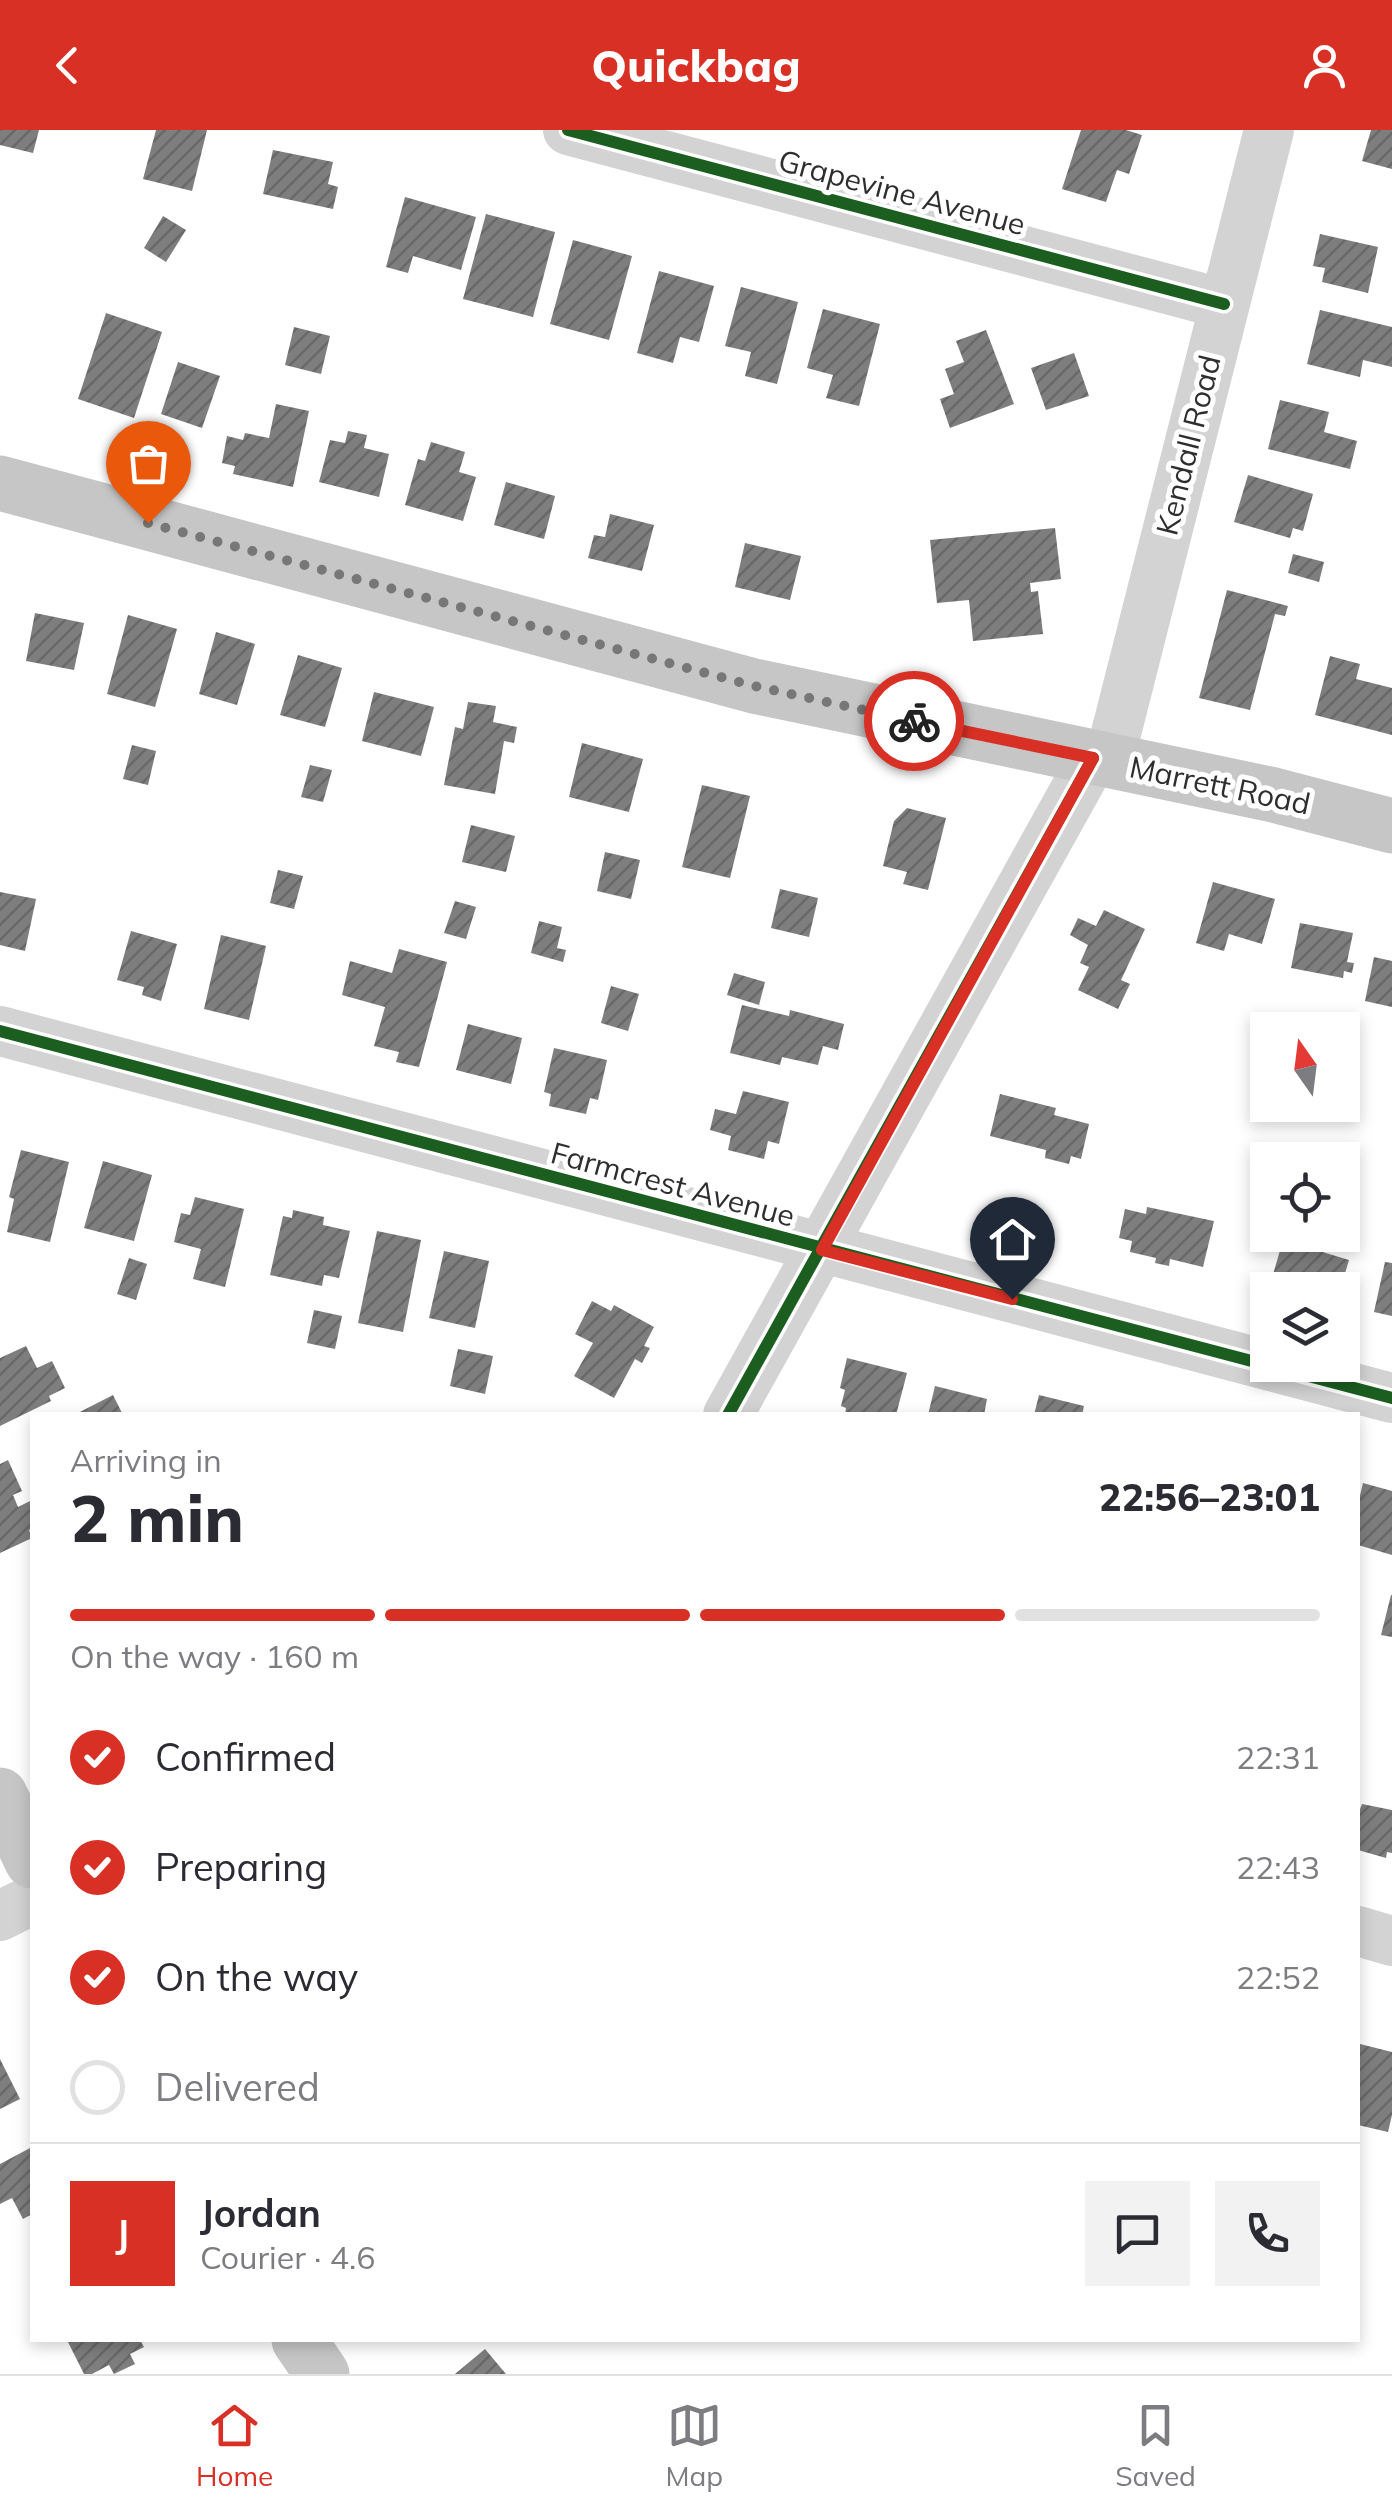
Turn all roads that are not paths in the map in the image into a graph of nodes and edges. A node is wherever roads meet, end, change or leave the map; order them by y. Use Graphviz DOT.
graph roads {
  1 [pos="568,130"];
  2 [pos="1269,130"];
  3 [pos="1224,304"];
  4 [pos="0,484"];
  5 [pos="1101,760"];
  6 [pos="1392,826"];
  7 [pos="0,1031"];
  8 [pos="822,1250"];
  9 [pos="1392,1398"];
  10 [pos="730,1412"];
  11 [pos="0,1794"];
  12 [pos="30,1856"];
  13 [pos="30,1901"];
  14 [pos="0,1916"];
  15 [pos="1360,1932"];
  16 [pos="1392,1941"];
  17 [pos="300,2342"];
  18 [pos="322,2374"];
  1 -- 3 [label="street, Grapevine Avenue"];
  2 -- 3 [label="street, Kendall Road"];
  3 -- 5 [label="street, Kendall Road"];
  4 -- 5 [label="main road, Marrett Road"];
  5 -- 6 [label="main road, Marrett Road"];
  5 -- 8 [label="street, Kendall Road"];
  7 -- 8 [label="street, Farmcrest Avenue"];
  8 -- 9 [label="street, Farmcrest Avenue"];
  8 -- 10 [label="street, Kendall Road"];
  11 -- 12 [label="main road"];
  13 -- 14 [label="street"];
  15 -- 16 [label="street"];
  17 -- 18 [label="main road"];
}
